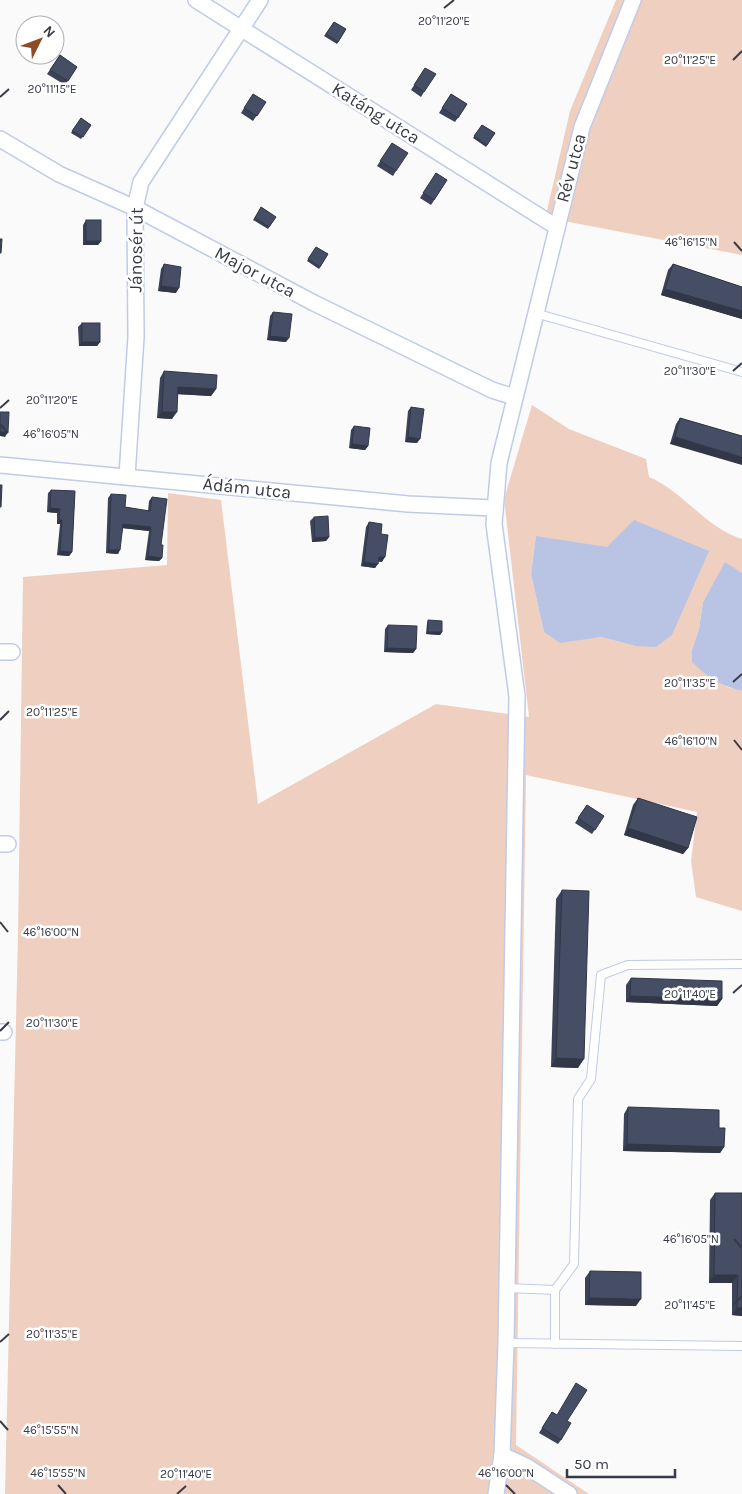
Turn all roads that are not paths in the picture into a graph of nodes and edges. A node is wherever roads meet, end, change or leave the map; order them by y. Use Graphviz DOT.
graph roads {
  1 [pos="196,0"];
  2 [pos="260,0"];
  3 [pos="633,0"];
  4 [pos="241,29"];
  5 [pos="0,139"];
  6 [pos="135,208"];
  7 [pos="556,226"];
  8 [pos="535,313"];
  9 [pos="742,372"];
  10 [pos="514,397"];
  11 [pos="0,464"];
  12 [pos="127,476"];
  13 [pos="494,508"];
  14 [pos="742,964"];
  15 [pos="508,1288"];
  16 [pos="555,1290"];
  17 [pos="506,1343"];
  18 [pos="555,1344"];
  19 [pos="742,1346"];
  20 [pos="502,1455"];
  21 [pos="496,1494"];
  22 [pos="569,1494"];
  1 -- 4 [label="street, Katáng utca"];
  2 -- 4 [label="street, Jánosér út"];
  3 -- 7 [label="street, Rév utca"];
  4 -- 6 [label="street, Jánosér út"];
  4 -- 7 [label="street, Katáng utca"];
  5 -- 6 [label="street, Major utca"];
  6 -- 10 [label="street, Major utca"];
  6 -- 12 [label="street, Jánosér út"];
  7 -- 8 [label="street, Rév utca"];
  8 -- 9 [label="lane"];
  8 -- 10 [label="street, Rév utca"];
  10 -- 13 [label="street, Rév utca"];
  11 -- 12 [label="street, Ádám utca"];
  12 -- 13 [label="street, Ádám utca"];
  13 -- 15 [label="street, Rév utca"];
  14 -- 16 [label="lane"];
  15 -- 16 [label="lane"];
  15 -- 17 [label="street, Rév utca"];
  16 -- 18 [label="lane"];
  17 -- 18 [label="lane"];
  17 -- 20 [label="street, Rév utca"];
  18 -- 19 [label="lane"];
  20 -- 21 [label="street, Rév utca"];
  20 -- 22 [label="street"];
}
